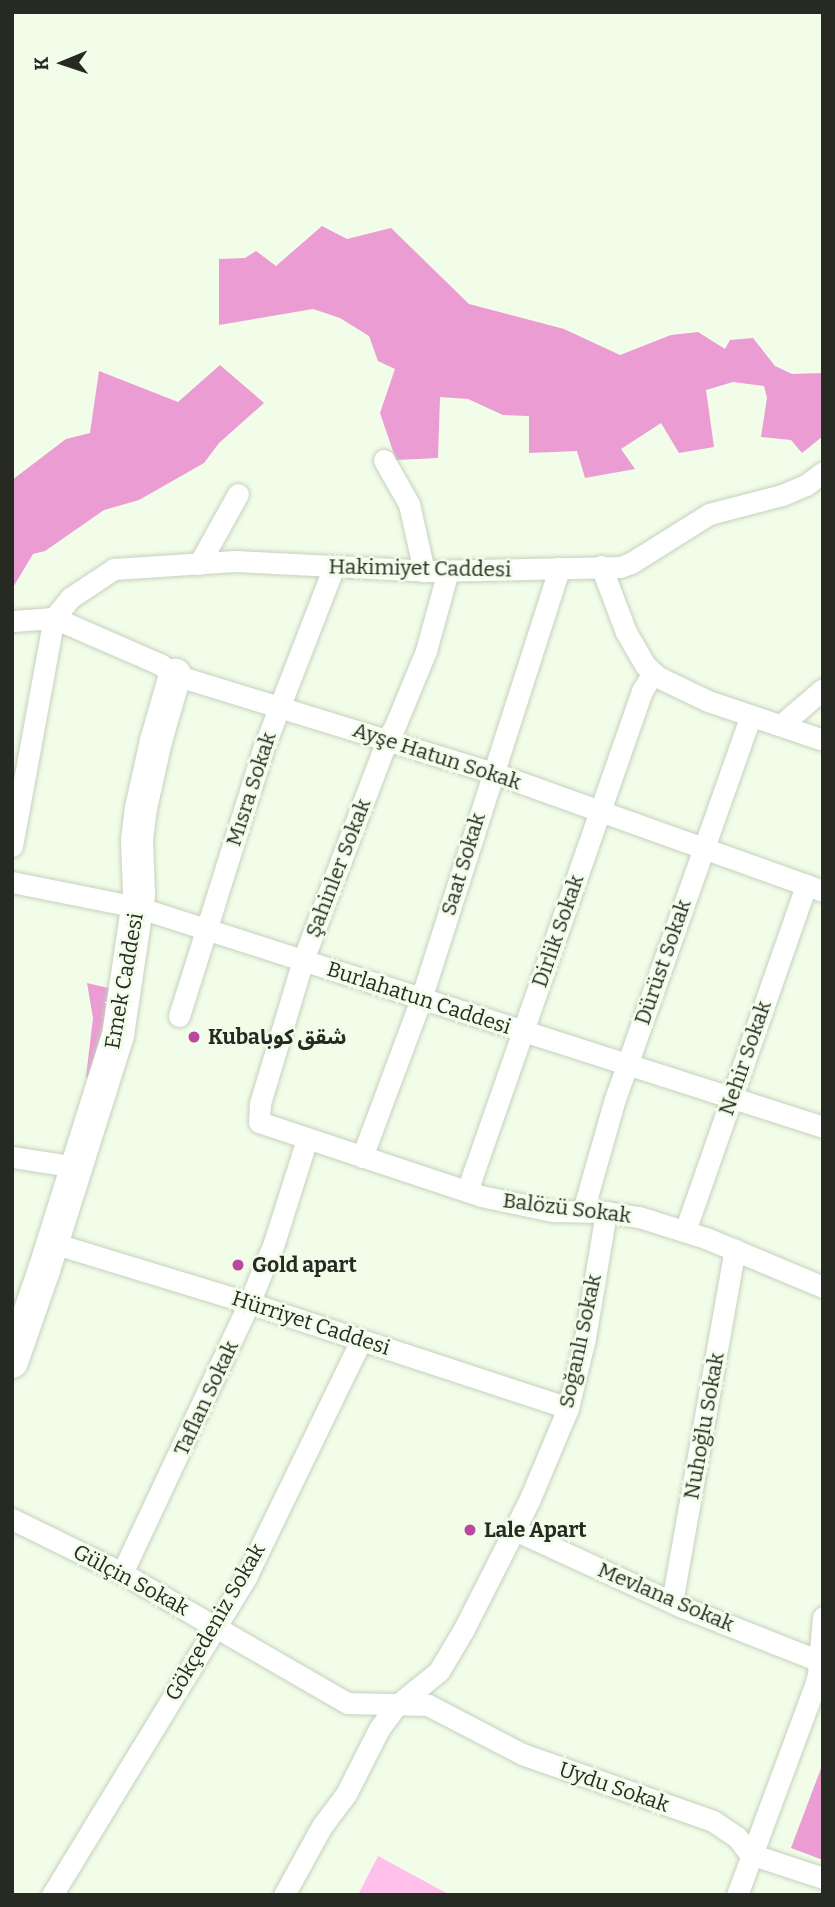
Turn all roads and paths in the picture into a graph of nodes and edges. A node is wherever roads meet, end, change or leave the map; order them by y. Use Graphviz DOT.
graph roads {
  1 [pos="384,460"];
  2 [pos="823,472"];
  3 [pos="238,494"];
  4 [pos="199,564"];
  5 [pos="334,566"];
  6 [pos="601,566"];
  7 [pos="559,568"];
  8 [pos="424,570"];
  9 [pos="448,571"];
  10 [pos="54,618"];
  11 [pos="12,621"];
  12 [pos="653,673"];
  13 [pos="175,674"];
  14 [pos="823,690"];
  15 [pos="280,706"];
  16 [pos="751,716"];
  17 [pos="780,725"];
  18 [pos="387,740"];
  19 [pos="823,740"];
  20 [pos="491,772"];
  21 [pos="602,812"];
  22 [pos="12,846"];
  23 [pos="704,849"];
  24 [pos="12,882"];
  25 [pos="814,888"];
  26 [pos="137,907"];
  27 [pos="206,929"];
  28 [pos="303,960"];
  29 [pos="421,999"];
  30 [pos="179,1016"];
  31 [pos="523,1032"];
  32 [pos="627,1066"];
  33 [pos="731,1098"];
  34 [pos="823,1127"];
  35 [pos="307,1139"];
  36 [pos="12,1157"];
  37 [pos="362,1157"];
  38 [pos="77,1167"];
  39 [pos="467,1191"];
  40 [pos="583,1211"];
  41 [pos="606,1212"];
  42 [pos="685,1231"];
  43 [pos="52,1243"];
  44 [pos="736,1251"];
  45 [pos="823,1287"];
  46 [pos="250,1303"];
  47 [pos="22,1304"];
  48 [pos="361,1340"];
  49 [pos="12,1362"];
  50 [pos="568,1408"];
  51 [pos="12,1519"];
  52 [pos="514,1530"];
  53 [pos="122,1573"];
  54 [pos="672,1602"];
  55 [pos="823,1617"];
  56 [pos="214,1626"];
  57 [pos="819,1661"];
  58 [pos="401,1704"];
  59 [pos="750,1854"];
  60 [pos="823,1878"];
  61 [pos="52,1895"];
  62 [pos="284,1895"];
  63 [pos="737,1895"];
  1 -- 8 [label="street"];
  2 -- 6 [label="street, Hakimiyet Caddesi"];
  3 -- 4 [label="street"];
  4 -- 5 [label="street, Hakimiyet Caddesi"];
  4 -- 10 [label="street, Hakimiyet Caddesi"];
  5 -- 8 [label="street, Hakimiyet Caddesi"];
  5 -- 15 [label="street, Mısra Sokak"];
  6 -- 7 [label="street, Hakimiyet Caddesi"];
  6 -- 12 [label="street"];
  7 -- 9 [label="street, Hakimiyet Caddesi"];
  7 -- 20 [label="street, Saat Sokak"];
  8 -- 9 [label="street, Hakimiyet Caddesi"];
  9 -- 18 [label="street, Şahinler Sokak"];
  10 -- 11 [label="street"];
  10 -- 13 [label="street, Ayşe Hatun Sokak"];
  10 -- 22 [label="street"];
  12 -- 16 [label="street"];
  12 -- 21 [label="street, Dirlik Sokak"];
  13 -- 15 [label="street, Ayşe Hatun Sokak"];
  13 -- 26 [label="street, Emek Caddesi"];
  14 -- 17 [label="street"];
  15 -- 18 [label="street, Ayşe Hatun Sokak"];
  15 -- 27 [label="street, Mısra Sokak"];
  16 -- 17 [label="street"];
  16 -- 23 [label="street, Dürüst Sokak"];
  17 -- 19 [label="street"];
  18 -- 20 [label="street, Ayşe Hatun Sokak"];
  18 -- 28 [label="street, Şahinler Sokak"];
  20 -- 21 [label="street, Ayşe Hatun Sokak"];
  20 -- 29 [label="street, Saat Sokak"];
  21 -- 23 [label="street, Ayşe Hatun Sokak"];
  21 -- 31 [label="street, Dirlik Sokak"];
  23 -- 25 [label="street, Ayşe Hatun Sokak"];
  23 -- 32 [label="street, Dürüst Sokak"];
  24 -- 26 [label="street, Burlahatun Caddesi"];
  25 -- 33 [label="street, Nehir Sokak"];
  26 -- 27 [label="street, Burlahatun Caddesi"];
  26 -- 38 [label="street, Emek Caddesi"];
  27 -- 28 [label="street, Burlahatun Caddesi"];
  27 -- 30 [label="street, Mısra Sokak"];
  28 -- 29 [label="street, Burlahatun Caddesi"];
  28 -- 35 [label="street, Şahinler Sokak"];
  29 -- 31 [label="street, Burlahatun Caddesi"];
  29 -- 37 [label="street, Saat Sokak"];
  31 -- 32 [label="street, Burlahatun Caddesi"];
  31 -- 39 [label="street, Dirlik Sokak"];
  32 -- 33 [label="street, Burlahatun Caddesi"];
  32 -- 40 [label="street, Dürüst Sokak"];
  33 -- 34 [label="street, Burlahatun Caddesi"];
  33 -- 42 [label="street, Nehir Sokak"];
  35 -- 37 [label="street, Balözü Sokak"];
  35 -- 46 [label="street, Taflan Sokak"];
  36 -- 38 [label="street"];
  37 -- 39 [label="street, Balözü Sokak"];
  38 -- 43 [label="street, Emek Caddesi"];
  39 -- 40 [label="street, Balözü Sokak"];
  40 -- 41 [label="street, Balözü Sokak"];
  41 -- 42 [label="street, Balözü Sokak"];
  41 -- 50 [label="street, Soğanlı Sokak"];
  42 -- 44 [label="street, Balözü Sokak"];
  43 -- 46 [label="street, Hürriyet Caddesi"];
  43 -- 47 [label="street, Emek Caddesi"];
  44 -- 45 [label="street, Balözü Sokak"];
  44 -- 54 [label="street, Nuhoğlu Sokak"];
  46 -- 48 [label="street, Hürriyet Caddesi"];
  46 -- 53 [label="street, Taflan Sokak"];
  47 -- 49 [label="street, Emek Caddesi"];
  48 -- 50 [label="street, Hürriyet Caddesi"];
  48 -- 56 [label="street, Gökçedeniz Sokak"];
  50 -- 52 [label="street, Soğanlı Sokak"];
  51 -- 53 [label="street, Gülçin Sokak"];
  52 -- 54 [label="street, Mevlana Sokak"];
  52 -- 58 [label="street, Soğanlı Sokak"];
  53 -- 56 [label="street, Gülçin Sokak"];
  54 -- 57 [label="street, Mevlana Sokak"];
  55 -- 57 [label="street"];
  56 -- 58 [label="street, Gülçin Sokak"];
  56 -- 61 [label="street, Gökçedeniz Sokak"];
  57 -- 59 [label="street"];
  58 -- 59 [label="street, Uydu Sokak"];
  58 -- 62 [label="street, Soğanlı Sokak"];
  59 -- 60 [label="street, Uydu Sokak"];
  59 -- 63 [label="street"];
}
